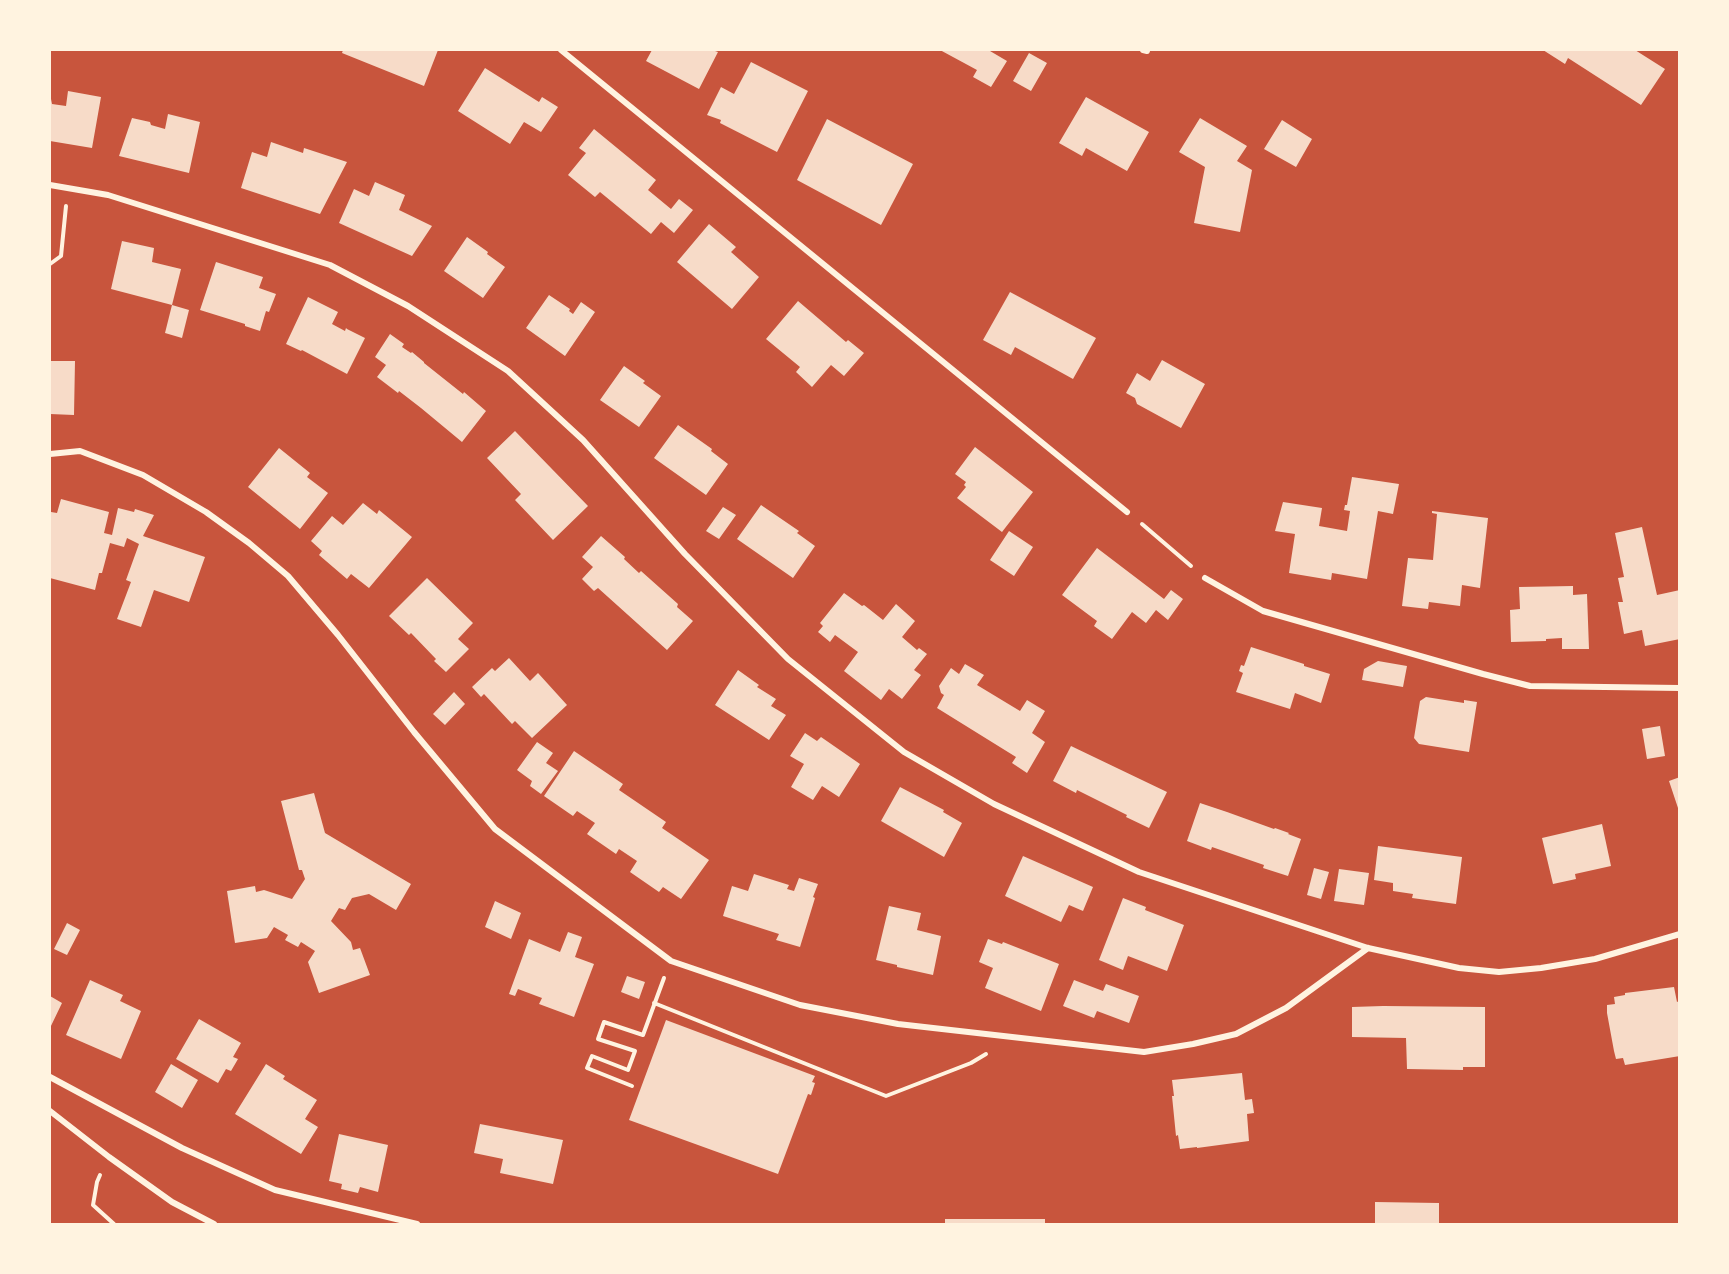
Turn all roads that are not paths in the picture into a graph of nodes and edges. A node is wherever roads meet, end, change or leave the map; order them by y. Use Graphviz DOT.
graph roads {
  1 [pos="561,50"];
  2 [pos="50,185"];
  3 [pos="50,454"];
  4 [pos="1127,512"];
  5 [pos="1205,578"];
  6 [pos="1680,688"];
  7 [pos="1680,934"];
  8 [pos="1368,948"];
  9 [pos="50,1077"];
  10 [pos="50,1111"];
  11 [pos="214,1224"];
  12 [pos="417,1224"];
  1 -- 4 [label="street"];
  2 -- 8 [label="street"];
  3 -- 8 [label="street"];
  5 -- 6 [label="street"];
  7 -- 8 [label="street"];
  9 -- 12 [label="street"];
  10 -- 11 [label="street"];
}
